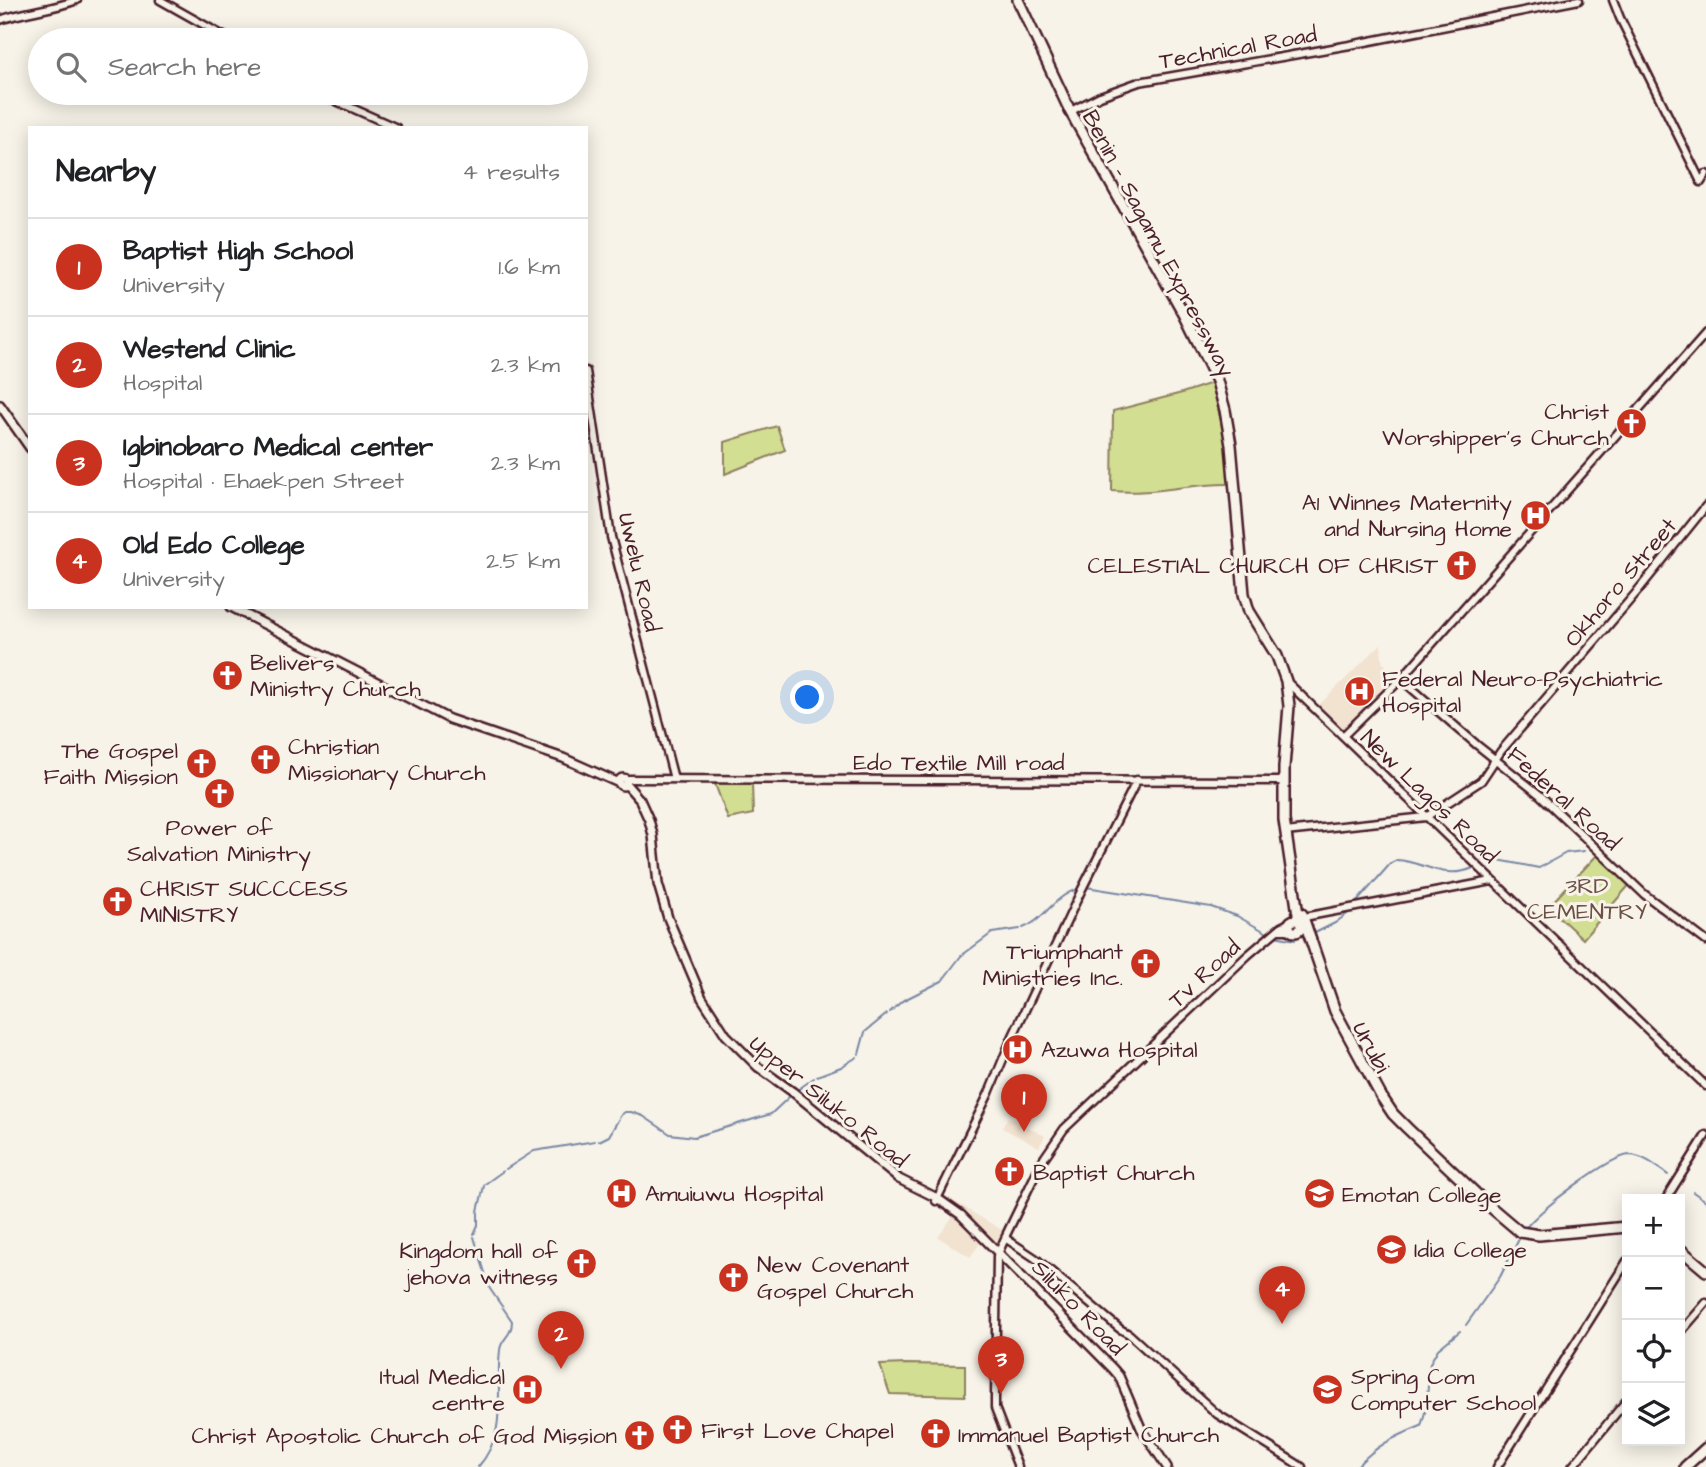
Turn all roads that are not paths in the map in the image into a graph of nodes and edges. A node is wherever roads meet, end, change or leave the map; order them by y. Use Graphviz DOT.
graph roads {
  1 [pos="77,0"];
  2 [pos="160,0"];
  3 [pos="1016,0"];
  4 [pos="1579,0"];
  5 [pos="1613,0"];
  6 [pos="0,20"];
  7 [pos="210,28"];
  8 [pos="345,105"];
  9 [pos="1073,110"];
  10 [pos="392,126"];
  11 [pos="1706,174"];
  12 [pos="1706,333"];
  13 [pos="1202,351"];
  14 [pos="588,384"];
  15 [pos="0,398"];
  16 [pos="0,405"];
  17 [pos="28,437"];
  18 [pos="28,445"];
  19 [pos="1706,506"];
  20 [pos="235,609"];
  21 [pos="245,609"];
  22 [pos="1284,678"];
  23 [pos="1401,679"];
  24 [pos="1292,694"];
  25 [pos="450,718"];
  26 [pos="1344,735"];
  27 [pos="1496,759"];
  28 [pos="674,779"];
  29 [pos="1137,780"];
  30 [pos="1282,781"];
  31 [pos="626,782"];
  32 [pos="1427,816"];
  33 [pos="1285,832"];
  34 [pos="1492,881"];
  35 [pos="1296,924"];
  36 [pos="1706,941"];
  37 [pos="1306,942"];
  38 [pos="1706,1084"];
  39 [pos="1706,1137"];
  40 [pos="1670,1194"];
  41 [pos="937,1199"];
  42 [pos="1622,1230"];
  43 [pos="1001,1251"];
  44 [pos="1685,1255"];
  45 [pos="1622,1271"];
  46 [pos="1706,1273"];
  47 [pos="1706,1303"];
  48 [pos="1685,1327"];
  49 [pos="1622,1406"];
  50 [pos="1706,1450"];
  51 [pos="1017,1467"];
  52 [pos="1165,1467"];
  53 [pos="1302,1467"];
  54 [pos="1498,1467"];
  55 [pos="1572,1467"];
  56 [pos="1687,1467"];
  1 -- 6 [label="street"];
  2 -- 7 [label="street"];
  3 -- 13 [label="highway"];
  3 -- 13 [label="highway, Benin - Sagamu Expressway"];
  4 -- 9 [label="street, Technical Road"];
  5 -- 11 [label="street"];
  8 -- 10 [label="street"];
  12 -- 23 [label="street"];
  13 -- 22 [label="highway, Benin - Sagamu Expressway"];
  13 -- 22 [label="highway"];
  14 -- 28 [label="street, Uwelu Road"];
  15 -- 17 [label="main road"];
  16 -- 18 [label="main road"];
  19 -- 27 [label="street, Okhoro Street"];
  20 -- 25 [label="main road"];
  21 -- 25 [label="main road"];
  22 -- 24 [label="highway"];
  22 -- 26 [label="street, New Lagos Road"];
  22 -- 30 [label="highway, Benin - Sagamu Expressway"];
  23 -- 26 [label="street"];
  23 -- 27 [label="street, Federal Road"];
  24 -- 26 [label="street, New Lagos Road"];
  24 -- 30 [label="highway"];
  25 -- 31 [label="main road"];
  26 -- 32 [label="street, New Lagos Road"];
  27 -- 32 [label="street, Okhoro Street"];
  27 -- 36 [label="street, Federal Road"];
  28 -- 29 [label="street, Edo Textile Mill road"];
  28 -- 31 [label="street, Edo Textile Mill road"];
  29 -- 30 [label="street, Edo Textile Mill road"];
  29 -- 41 [label="street"];
  30 -- 33 [label="highway"];
  30 -- 35 [label="highway, Benin - Sagamu Expressway"];
  31 -- 41 [label="main road, Upper Siluko Road"];
  32 -- 33 [label="street, Okhoro Street"];
  32 -- 34 [label="street, New Lagos Road"];
  32 -- 38 [label="street, New Lagos Road"];
  33 -- 35 [label="highway"];
  34 -- 35 [label="street, Tv Road"];
  34 -- 38 [label="street, New Lagos Road"];
  35 -- 37 [label="highway, Urubi"];
  35 -- 37 [label="highway"];
  35 -- 43 [label="street, Tv Road"];
  37 -- 42 [label="highway, Urubi"];
  39 -- 40 [label="street"];
  41 -- 43 [label="main road, Upper Siluko Road"];
  43 -- 51 [label="street"];
  43 -- 52 [label="main road, Siluko Road"];
  43 -- 53 [label="street"];
  44 -- 46 [label="highway"];
  45 -- 54 [label="street"];
  47 -- 48 [label="street"];
  49 -- 55 [label="street"];
  50 -- 56 [label="highway"];
}
